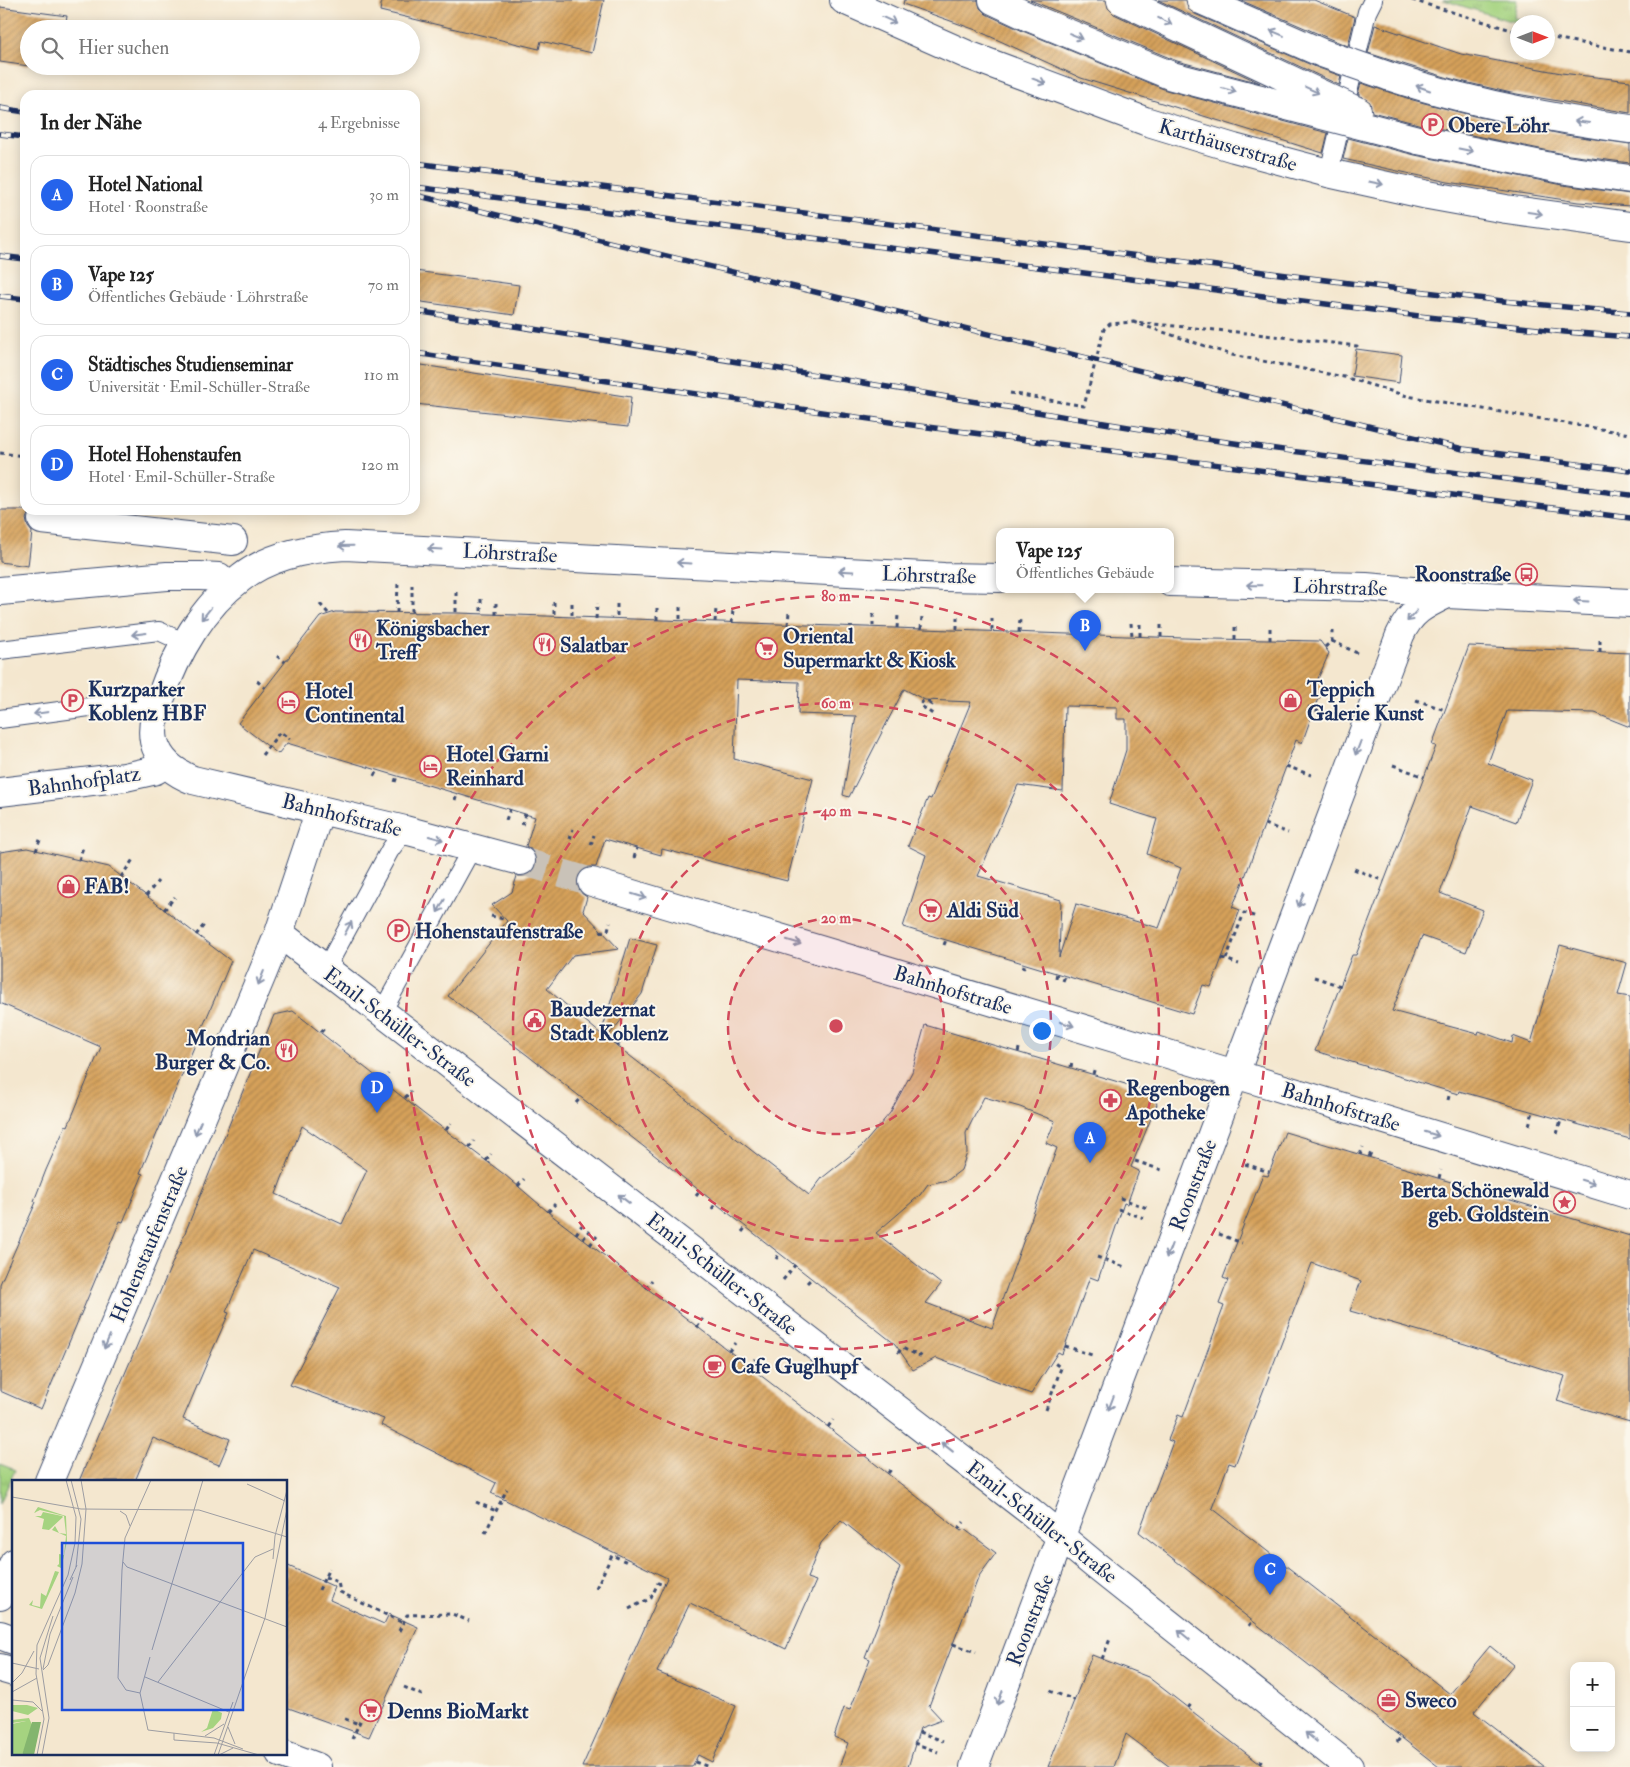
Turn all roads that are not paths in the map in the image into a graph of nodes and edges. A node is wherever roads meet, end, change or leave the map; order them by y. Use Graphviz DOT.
graph roads {
  1 [pos="844,0"];
  2 [pos="994,0"];
  3 [pos="1120,0"];
  4 [pos="1201,0"];
  5 [pos="1368,4"];
  6 [pos="1630,129"];
  7 [pos="1418,140"];
  8 [pos="1328,173"];
  9 [pos="1630,179"];
  10 [pos="1630,226"];
  11 [pos="42,520"];
  12 [pos="165,533"];
  13 [pos="233,541"];
  14 [pos="166,576"];
  15 [pos="219,577"];
  16 [pos="996,578"];
  17 [pos="1174,582"];
  18 [pos="0,591"];
  19 [pos="1447,594"];
  20 [pos="1630,603"];
  21 [pos="184,643"];
  22 [pos="0,650"];
  23 [pos="158,707"];
  24 [pos="0,719"];
  25 [pos="165,763"];
  26 [pos="0,792"];
  27 [pos="320,810"];
  28 [pos="405,830"];
  29 [pos="472,848"];
  30 [pos="521,861"];
  31 [pos="592,882"];
  32 [pos="279,933"];
  33 [pos="328,972"];
  34 [pos="382,1012"];
  35 [pos="1235,1074"];
  36 [pos="1630,1194"];
  37 [pos="48,1480"];
  38 [pos="1060,1537"];
  39 [pos="12,1568"];
  40 [pos="0,1596"];
  41 [pos="0,1635"];
  42 [pos="12,1639"];
  43 [pos="283,1754"];
  44 [pos="317,1767"];
  45 [pos="974,1767"];
  46 [pos="1350,1767"];
  1 -- 8 [label="main road, Karthäuserstraße, one-way"];
  2 -- 7 [label="main road, one-way, bridge"];
  3 -- 7 [label="main road, one-way, bridge"];
  6 -- 4 [label="main road, one-way, bridge"];
  5 -- 8 [label="lane"];
  7 -- 9 [label="main road, one-way"];
  8 -- 10 [label="main road, Karthäuserstraße, one-way"];
  11 -- 12 [label="main road"];
  12 -- 13 [label="main road"];
  12 -- 14 [label="main road"];
  14 -- 15 [label="main road"];
  14 -- 18 [label="main road"];
  16 -- 21 [label="main road, Löhrstraße, one-way"];
  19 -- 17 [label="main road, Löhrstraße, one-way"];
  20 -- 19 [label="main road, Löhrstraße, one-way"];
  19 -- 35 [label="main road, Roonstraße, one-way"];
  21 -- 22 [label="lane, one-way"];
  21 -- 23 [label="main road, Löhrstraße"];
  23 -- 24 [label="lane, one-way"];
  23 -- 25 [label="main road, Löhrstraße"];
  25 -- 26 [label="main road, Bahnhofplatz"];
  25 -- 27 [label="main road, Bahnhofstraße"];
  27 -- 28 [label="main road, Bahnhofstraße"];
  27 -- 32 [label="main road, Hohenstaufenstraße"];
  28 -- 29 [label="main road, Bahnhofstraße, one-way"];
  33 -- 28 [label="lane, one-way"];
  29 -- 30 [label="main road, Bahnhofstraße"];
  29 -- 34 [label="lane, one-way"];
  31 -- 35 [label="main road, Bahnhofstraße, one-way"];
  32 -- 33 [label="main road, Emil-Schüller-Straße"];
  32 -- 37 [label="main road, Hohenstaufenstraße, one-way"];
  33 -- 34 [label="main road, Emil-Schüller-Straße"];
  38 -- 34 [label="main road, Emil-Schüller-Straße, one-way"];
  35 -- 36 [label="main road, Bahnhofstraße, one-way"];
  35 -- 38 [label="main road, Roonstraße, one-way"];
  38 -- 45 [label="main road, Roonstraße, one-way"];
  46 -- 38 [label="main road, Emil-Schüller-Straße, one-way"];
  39 -- 40 [label="main road"];
  41 -- 42 [label="main road"];
  43 -- 44 [label="main road"];
}
